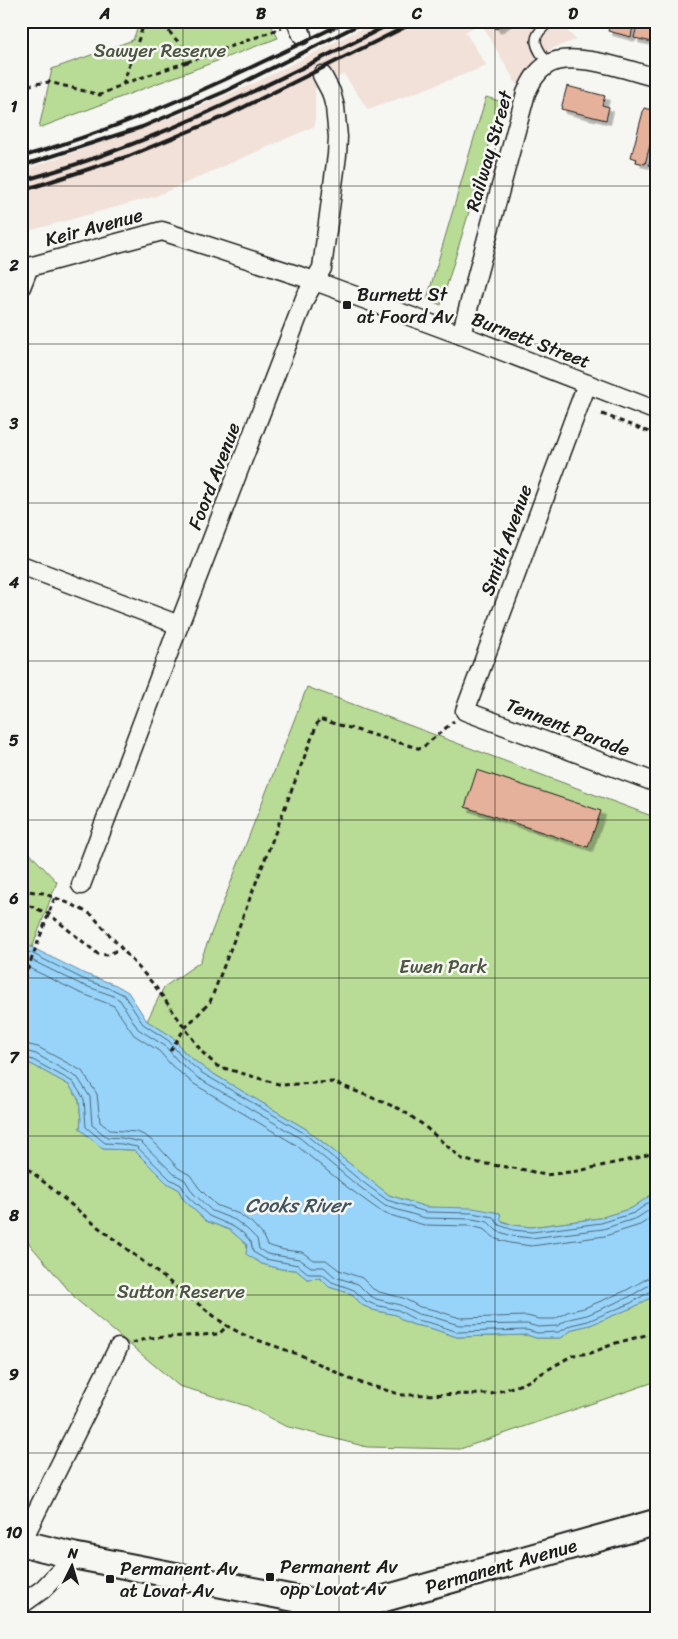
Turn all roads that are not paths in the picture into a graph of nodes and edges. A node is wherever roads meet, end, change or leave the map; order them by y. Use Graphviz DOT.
graph roads {
  1 [pos="551,21"];
  2 [pos="548,64"];
  3 [pos="322,75"];
  4 [pos="657,78"];
  5 [pos="162,231"];
  6 [pos="315,281"];
  7 [pos="21,287"];
  8 [pos="460,335"];
  9 [pos="587,384"];
  10 [pos="657,411"];
  11 [pos="21,565"];
  12 [pos="179,626"];
  13 [pos="465,711"];
  14 [pos="657,783"];
  15 [pos="81,885"];
  16 [pos="118,1348"];
  17 [pos="657,1522"];
  18 [pos="21,1543"];
  19 [pos="76,1556"];
  20 [pos="21,1605"];
  1 -- 2 [label="lane"];
  2 -- 4 [label="street"];
  2 -- 8 [label="street, Railway Street"];
  3 -- 6 [label="street, Foord Avenue"];
  5 -- 6 [label="street, Burnett Street"];
  5 -- 7 [label="street, Keir Avenue"];
  6 -- 8 [label="street, Burnett Street"];
  6 -- 12 [label="street, Foord Avenue"];
  8 -- 9 [label="street, Burnett Street"];
  9 -- 10 [label="street, Burnett Street"];
  9 -- 13 [label="street, Smith Avenue"];
  11 -- 12 [label="street"];
  12 -- 15 [label="street, Foord Avenue"];
  13 -- 14 [label="street, Tennent Parade"];
  16 -- 18 [label="street"];
  17 -- 19 [label="main road, Permanent Avenue"];
  18 -- 19 [label="main road, Permanent Avenue"];
  19 -- 20 [label="street"];
}
